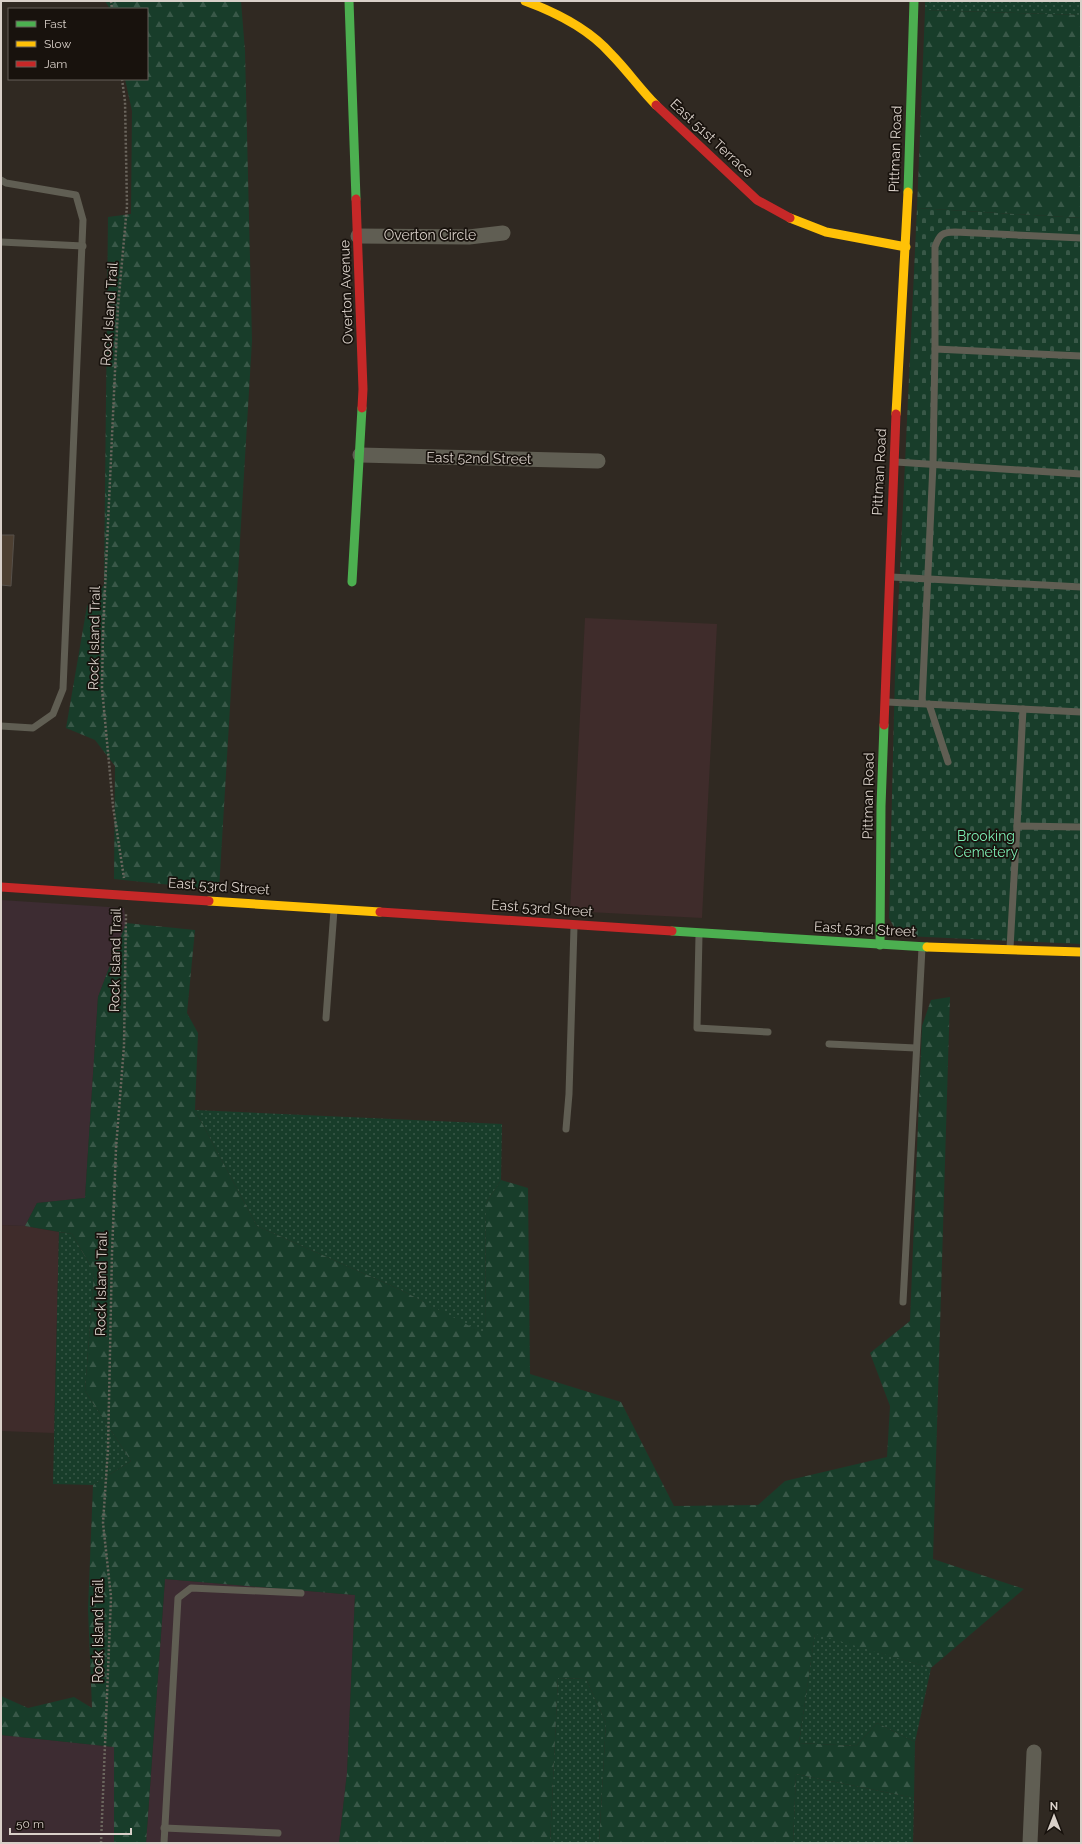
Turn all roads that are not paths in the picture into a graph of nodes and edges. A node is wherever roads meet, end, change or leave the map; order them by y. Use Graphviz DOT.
graph roads {
  1 [pos="349,1"];
  2 [pos="525,1"];
  3 [pos="914,1"];
  4 [pos="1,180"];
  5 [pos="502,233"];
  6 [pos="358,236"];
  7 [pos="1081,238"];
  8 [pos="1,242"];
  9 [pos="83,246"];
  10 [pos="906,247"];
  11 [pos="935,349"];
  12 [pos="1081,356"];
  13 [pos="360,455"];
  14 [pos="598,461"];
  15 [pos="893,462"];
  16 [pos="932,464"];
  17 [pos="1081,474"];
  18 [pos="889,576"];
  19 [pos="926,578"];
  20 [pos="352,582"];
  21 [pos="1081,587"];
  22 [pos="885,702"];
  23 [pos="926,704"];
  24 [pos="1022,709"];
  25 [pos="1081,712"];
  26 [pos="1,726"];
  27 [pos="948,762"];
  28 [pos="1017,826"];
  29 [pos="1081,827"];
  30 [pos="1,887"];
  31 [pos="335,908"];
  32 [pos="574,924"];
  33 [pos="699,933"];
  34 [pos="880,945"];
  35 [pos="922,946"];
  36 [pos="1010,948"];
  37 [pos="1081,952"];
  38 [pos="326,1018"];
  39 [pos="768,1032"];
  40 [pos="829,1044"];
  41 [pos="916,1048"];
  42 [pos="566,1128"];
  43 [pos="903,1302"];
  44 [pos="301,1593"];
  45 [pos="1034,1752"];
  46 [pos="164,1828"];
  47 [pos="278,1832"];
  48 [pos="164,1843"];
  49 [pos="1030,1843"];
  1 -- 6 [label="street, Overton Avenue"];
  2 -- 10 [label="street, East 51st Terrace"];
  3 -- 10 [label="street, Pittman Road"];
  4 -- 9 [label="lane"];
  5 -- 6 [label="street, Overton Circle"];
  6 -- 13 [label="street, Overton Avenue"];
  7 -- 11 [label="lane"];
  8 -- 9 [label="lane"];
  9 -- 26 [label="lane"];
  10 -- 15 [label="street, Pittman Road"];
  11 -- 12 [label="lane"];
  11 -- 16 [label="lane"];
  13 -- 14 [label="street, East 52nd Street"];
  13 -- 20 [label="street, Overton Avenue"];
  15 -- 16 [label="lane"];
  15 -- 18 [label="street, Pittman Road"];
  16 -- 17 [label="lane"];
  16 -- 19 [label="lane"];
  18 -- 19 [label="lane"];
  18 -- 22 [label="street, Pittman Road"];
  19 -- 21 [label="lane"];
  19 -- 23 [label="lane"];
  22 -- 23 [label="lane"];
  22 -- 34 [label="street, Pittman Road"];
  23 -- 24 [label="lane"];
  23 -- 27 [label="lane"];
  24 -- 25 [label="lane"];
  24 -- 28 [label="lane"];
  28 -- 29 [label="lane"];
  28 -- 36 [label="lane"];
  30 -- 31 [label="street, East 53rd Street"];
  31 -- 32 [label="street, East 53rd Street"];
  31 -- 38 [label="lane"];
  32 -- 33 [label="street, East 53rd Street"];
  32 -- 42 [label="lane"];
  33 -- 34 [label="street, East 53rd Street"];
  33 -- 39 [label="lane"];
  34 -- 35 [label="street, East 53rd Street"];
  35 -- 36 [label="street, East 53rd Street"];
  35 -- 41 [label="lane"];
  36 -- 37 [label="street, East 53rd Street"];
  40 -- 41 [label="lane"];
  41 -- 43 [label="lane"];
  44 -- 46 [label="lane"];
  45 -- 49 [label="street"];
  46 -- 47 [label="lane"];
  46 -- 48 [label="lane"];
}
